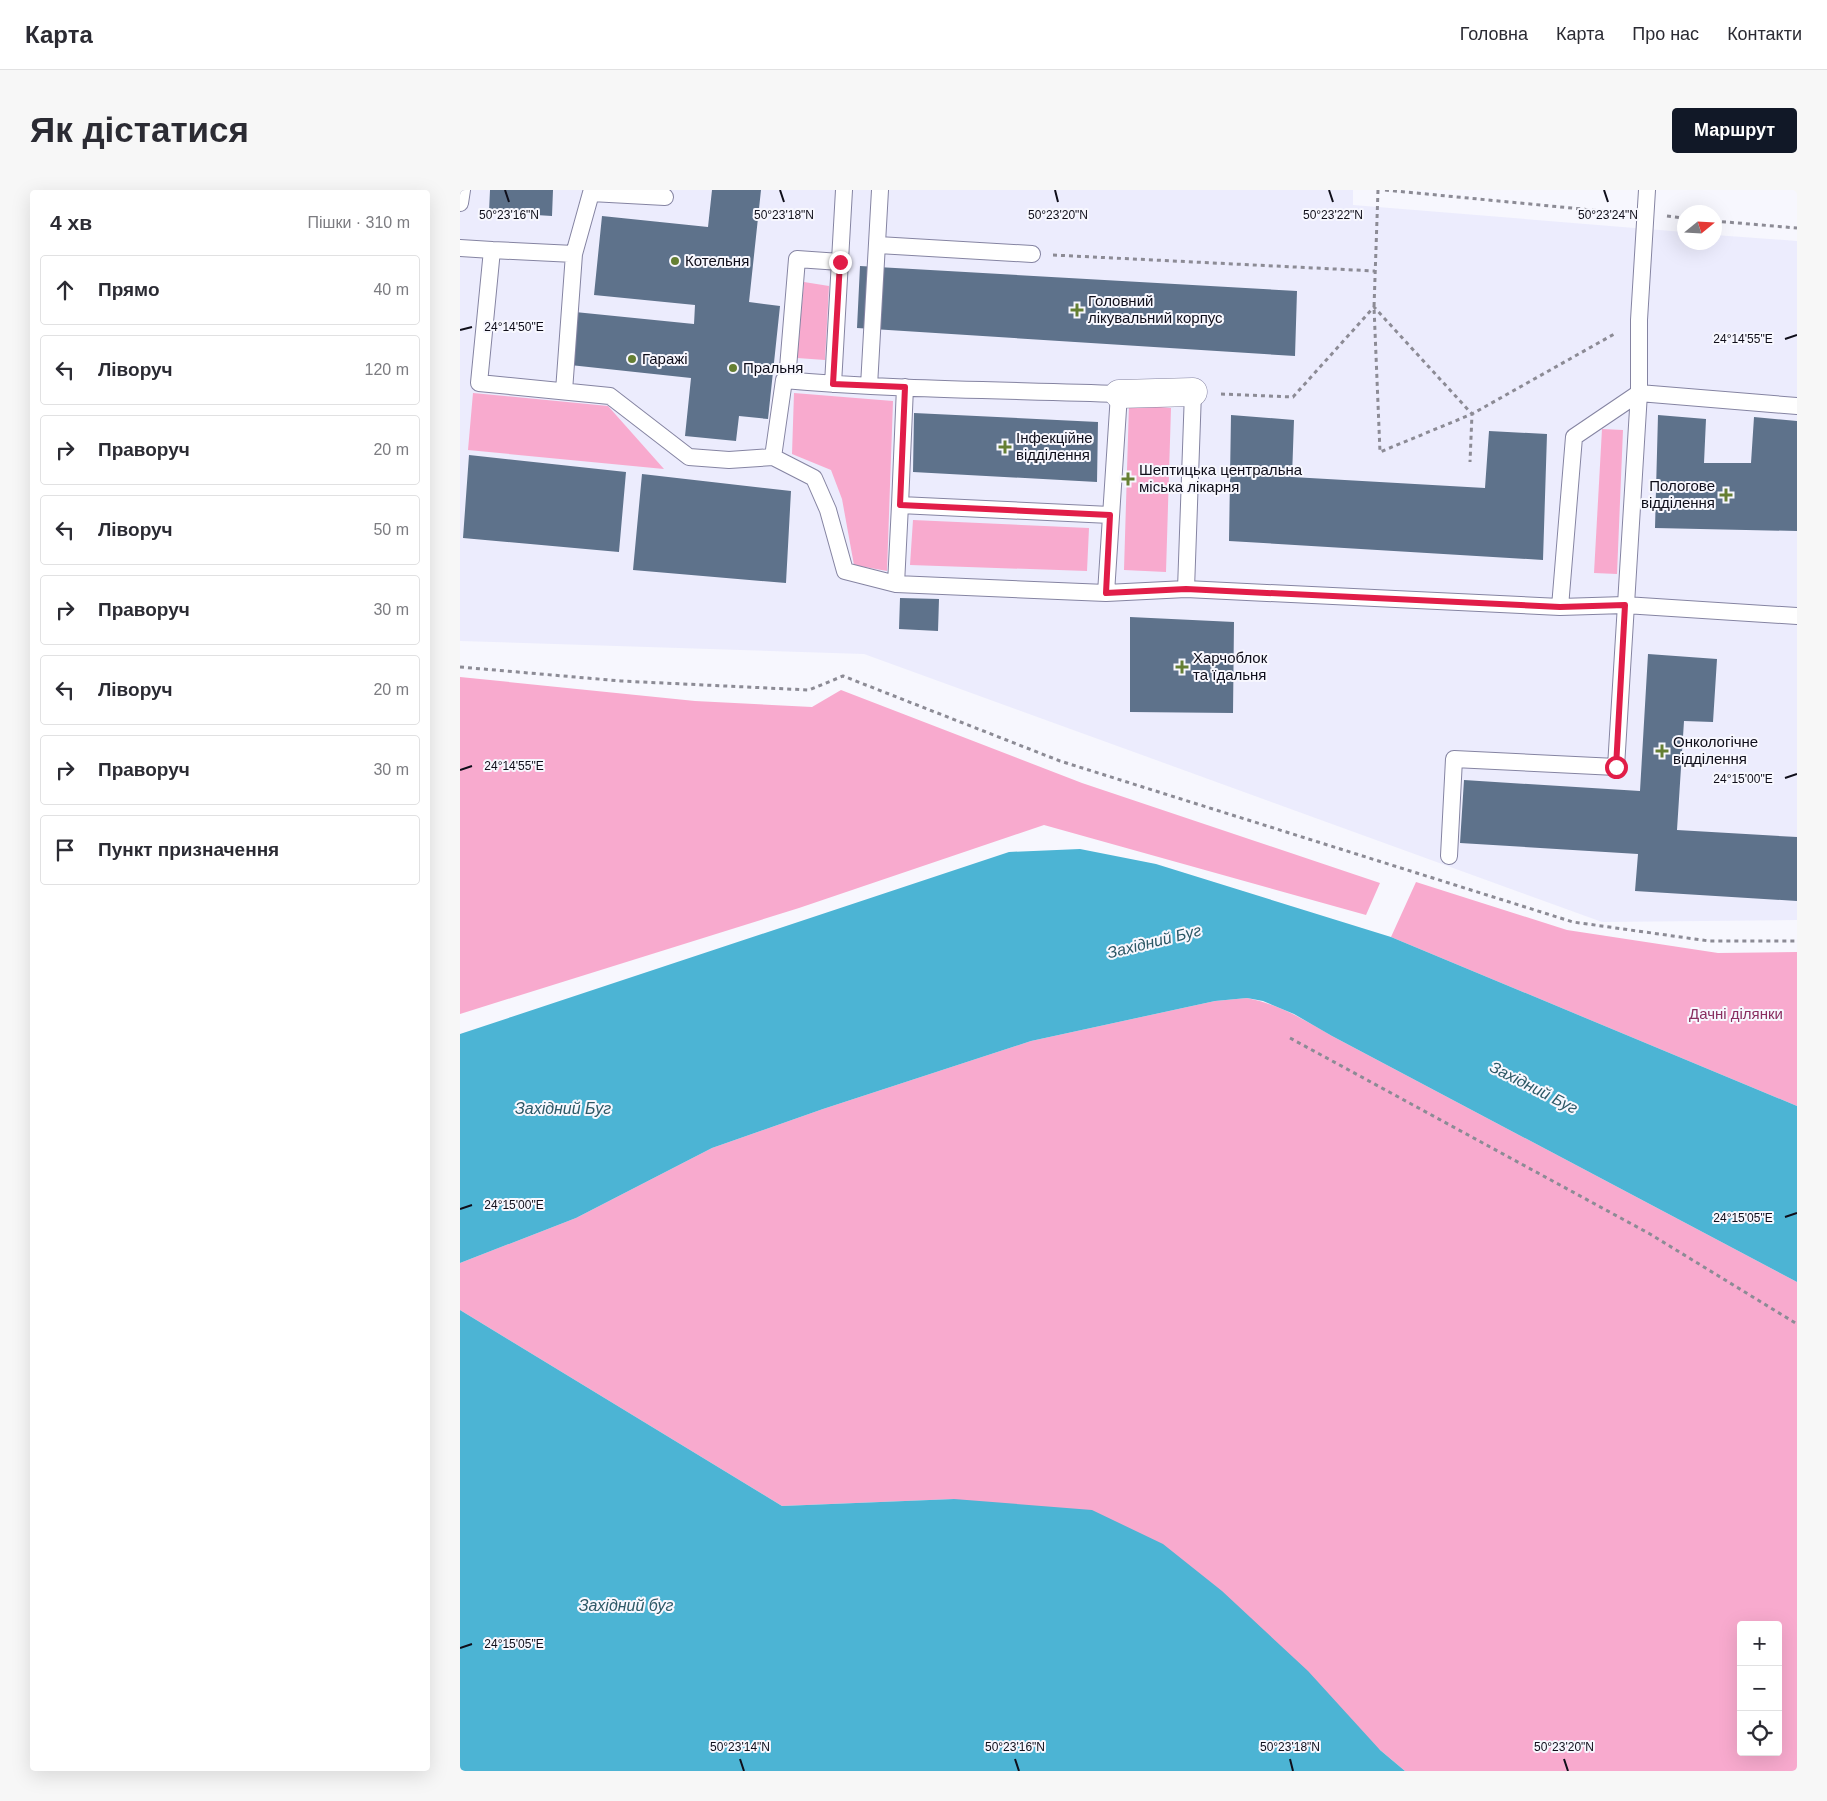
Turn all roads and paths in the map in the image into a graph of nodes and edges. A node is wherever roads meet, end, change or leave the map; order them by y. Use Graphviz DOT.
graph roads {
  1 [pos="462,190"];
  2 [pos="844,190"];
  3 [pos="880,190"];
  4 [pos="1378,190"];
  5 [pos="1385,190"];
  6 [pos="1647,190"];
  7 [pos="665,197"];
  8 [pos="460,203"];
  9 [pos="1645,215"];
  10 [pos="1677,217"];
  11 [pos="1722,221"];
  12 [pos="1797,228"];
  13 [pos="878,245"];
  14 [pos="460,248"];
  15 [pos="492,250"];
  16 [pos="574,254"];
  17 [pos="1032,254"];
  18 [pos="840,262"];
  19 [pos="1374,271"];
  20 [pos="1374,307"];
  21 [pos="1639,320"];
  22 [pos="787,380"];
  23 [pos="833,384"];
  24 [pos="869,386"];
  25 [pos="905,387"];
  26 [pos="564,392"];
  27 [pos="1193,392"];
  28 [pos="1639,392"];
  29 [pos="1119,394"];
  30 [pos="1797,406"];
  31 [pos="1472,414"];
  32 [pos="773,457"];
  33 [pos="1470,462"];
  34 [pos="900,505"];
  35 [pos="1110,515"];
  36 [pos="896,584"];
  37 [pos="1186,589"];
  38 [pos="1106,593"];
  39 [pos="1625,605"];
  40 [pos="1560,607"];
  41 [pos="1797,616"];
  42 [pos="460,667"];
  43 [pos="1449,856"];
  44 [pos="1797,941"];
  45 [pos="1290,1038"];
  46 [pos="1797,1324"];
  1 -- 8 [label="lane"];
  2 -- 18 [label="lane"];
  3 -- 13 [label="lane"];
  4 -- 19 [label="path"];
  5 -- 9 [label="path"];
  6 -- 9 [label="lane"];
  7 -- 16 [label="lane"];
  9 -- 10 [label="path"];
  9 -- 21 [label="lane"];
  11 -- 12 [label="path"];
  13 -- 17 [label="lane"];
  13 -- 24 [label="lane"];
  14 -- 15 [label="lane"];
  15 -- 16 [label="lane"];
  15 -- 26 [label="lane"];
  16 -- 26 [label="lane"];
  17 -- 19 [label="path"];
  18 -- 22 [label="lane"];
  18 -- 23 [label="lane"];
  19 -- 20 [label="path"];
  20 -- 27 [label="path"];
  20 -- 31 [label="path"];
  20 -- 31 [label="path"];
  21 -- 28 [label="lane"];
  21 -- 31 [label="path"];
  22 -- 23 [label="lane"];
  22 -- 32 [label="lane"];
  23 -- 24 [label="lane"];
  24 -- 25 [label="lane"];
  25 -- 29 [label="lane"];
  25 -- 34 [label="lane"];
  26 -- 32 [label="lane"];
  27 -- 29 [label="street"];
  27 -- 37 [label="lane"];
  28 -- 30 [label="lane"];
  28 -- 39 [label="lane"];
  28 -- 40 [label="lane"];
  29 -- 35 [label="lane"];
  31 -- 33 [label="path"];
  32 -- 36 [label="lane"];
  34 -- 35 [label="lane"];
  34 -- 36 [label="lane"];
  35 -- 38 [label="lane"];
  36 -- 38 [label="lane"];
  37 -- 38 [label="lane"];
  37 -- 40 [label="lane"];
  39 -- 40 [label="lane"];
  39 -- 41 [label="lane"];
  39 -- 43 [label="lane"];
  42 -- 44 [label="path"];
  45 -- 46 [label="path"];
}
